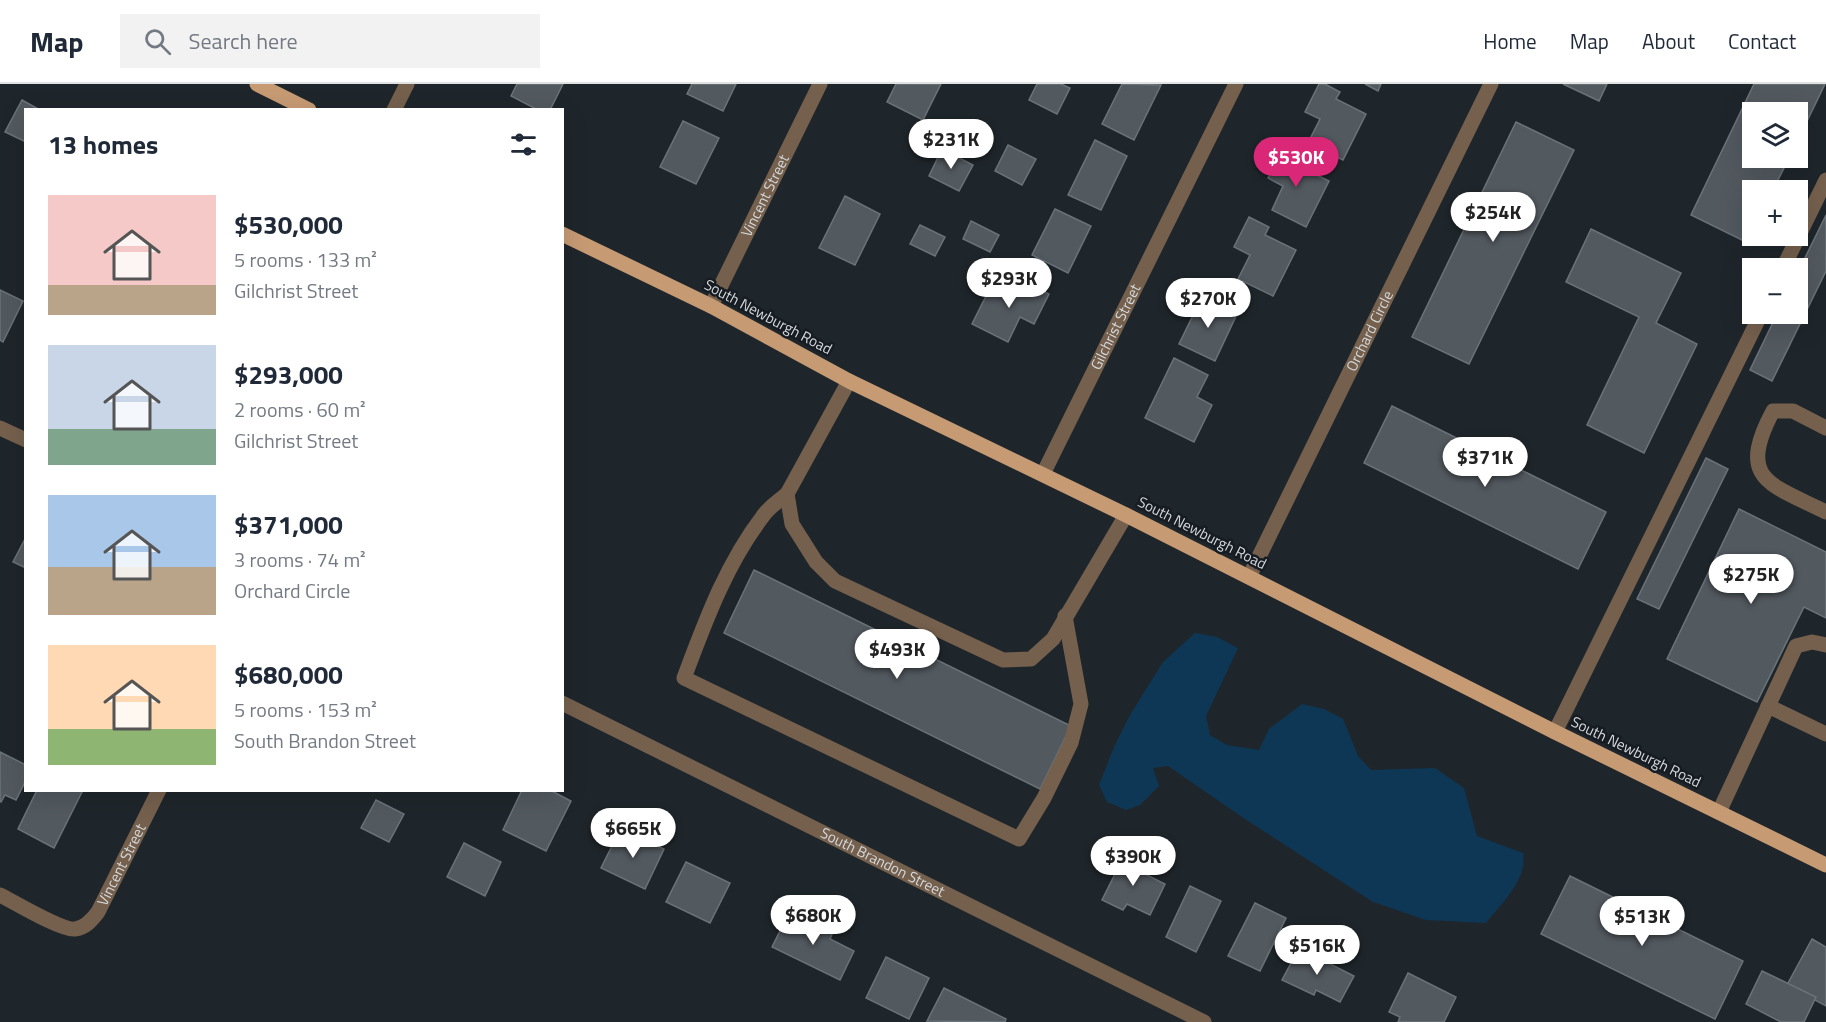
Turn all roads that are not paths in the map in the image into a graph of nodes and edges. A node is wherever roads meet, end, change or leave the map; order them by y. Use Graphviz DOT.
graph roads {
  1 [pos="257,84"];
  2 [pos="407,84"];
  3 [pos="820,84"];
  4 [pos="1236,84"];
  5 [pos="1491,84"];
  6 [pos="305,108"];
  7 [pos="395,108"];
  8 [pos="1826,180"];
  9 [pos="564,235"];
  10 [pos="1788,258"];
  11 [pos="711,306"];
  12 [pos="1756,324"];
  13 [pos="849,381"];
  14 [pos="0,428"];
  15 [pos="1826,428"];
  16 [pos="24,439"];
  17 [pos="1043,474"];
  18 [pos="787,494"];
  19 [pos="1826,512"];
  20 [pos="1126,515"];
  21 [pos="1249,577"];
  22 [pos="1065,616"];
  23 [pos="1826,645"];
  24 [pos="564,704"];
  25 [pos="1768,706"];
  26 [pos="1555,732"];
  27 [pos="1826,734"];
  28 [pos="158,792"];
  29 [pos="1719,812"];
  30 [pos="1826,865"];
  31 [pos="0,895"];
  32 [pos="1204,1022"];
  1 -- 6 [label="main road"];
  2 -- 7 [label="street"];
  3 -- 11 [label="street, Vincent Street"];
  4 -- 17 [label="street, Gilchrist Street"];
  5 -- 21 [label="street, Orchard Circle"];
  8 -- 10 [label="street"];
  9 -- 11 [label="main road, South Newburgh Road"];
  11 -- 13 [label="main road, South Newburgh Road"];
  12 -- 26 [label="street"];
  13 -- 17 [label="main road, South Newburgh Road"];
  13 -- 18 [label="street"];
  14 -- 16 [label="street"];
  15 -- 19 [label="street"];
  17 -- 20 [label="main road, South Newburgh Road"];
  18 -- 22 [label="street"];
  18 -- 22 [label="street"];
  20 -- 21 [label="main road, South Newburgh Road"];
  20 -- 22 [label="street"];
  21 -- 26 [label="main road, South Newburgh Road"];
  23 -- 25 [label="street"];
  24 -- 32 [label="street, South Brandon Street"];
  25 -- 27 [label="street"];
  25 -- 29 [label="street"];
  26 -- 29 [label="main road, South Newburgh Road"];
  28 -- 31 [label="street, Vincent Street"];
  29 -- 30 [label="main road, South Newburgh Road"];
}
